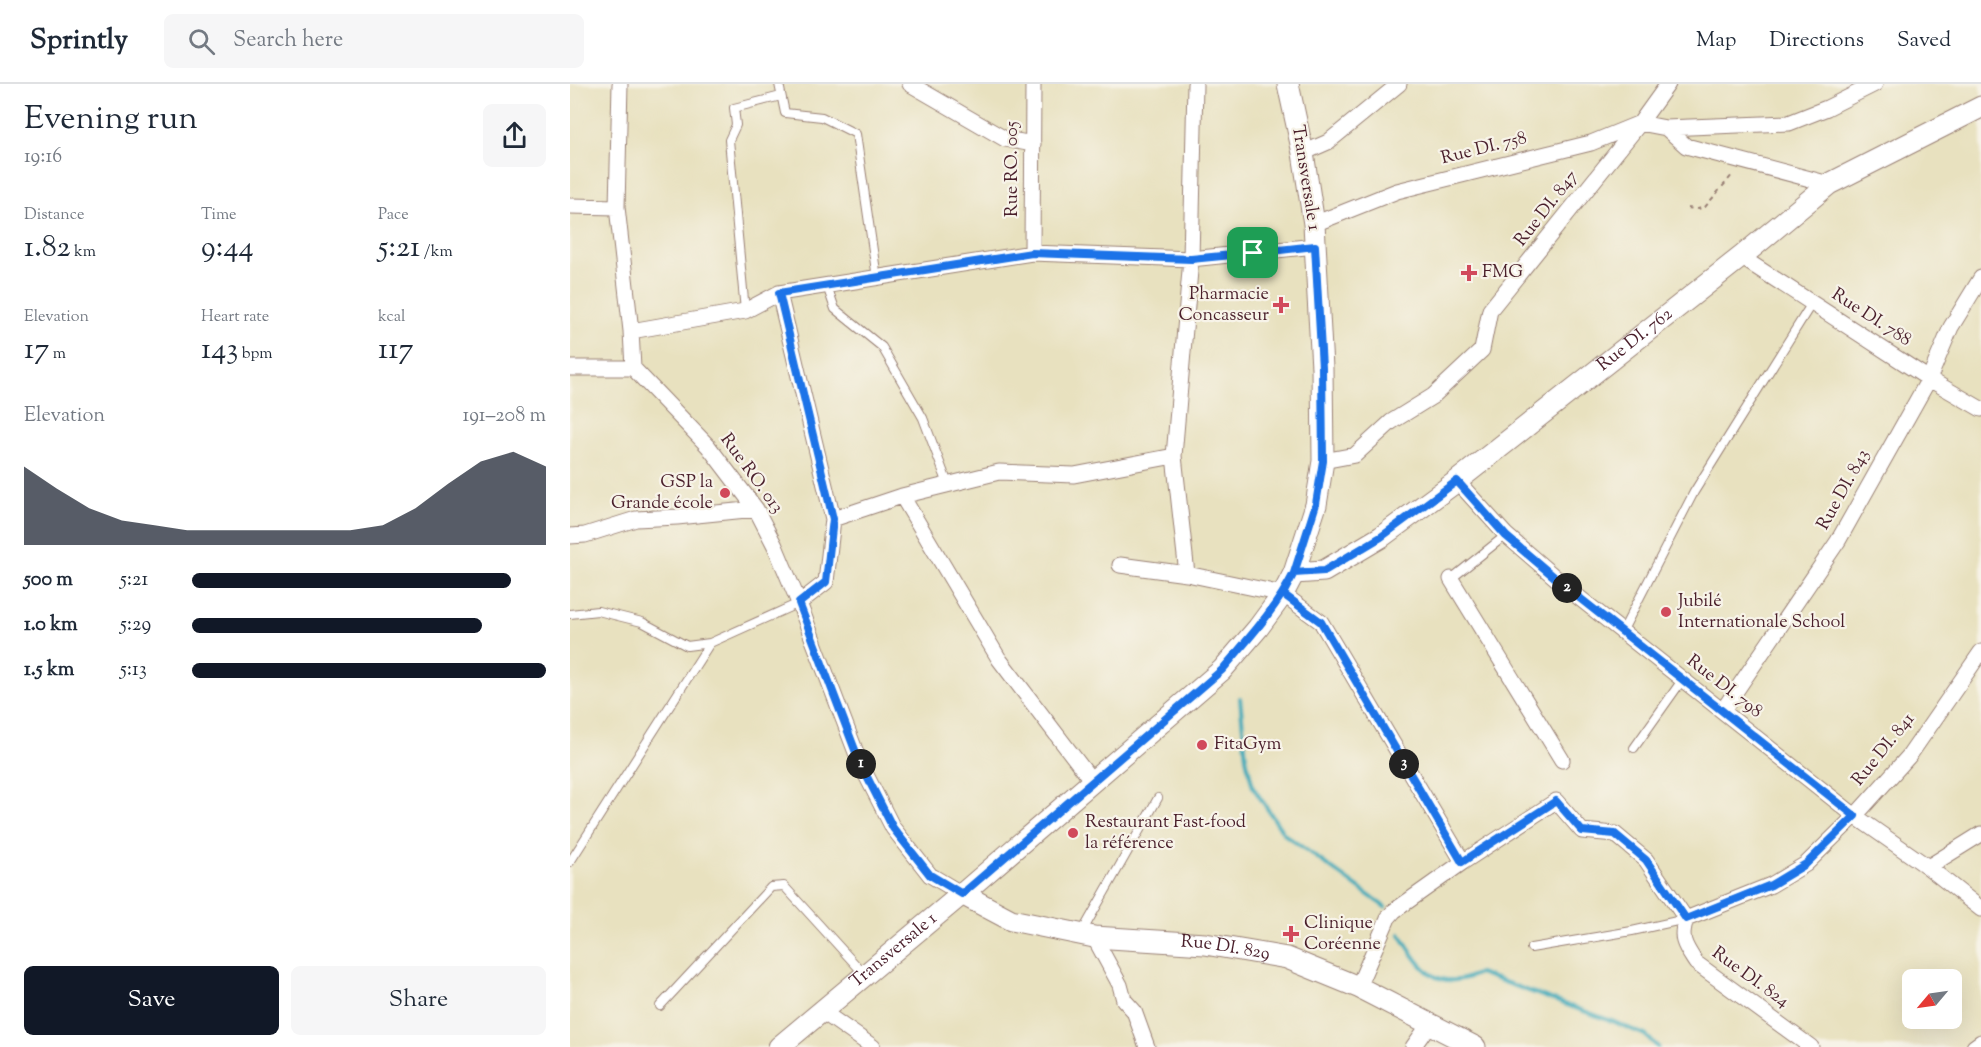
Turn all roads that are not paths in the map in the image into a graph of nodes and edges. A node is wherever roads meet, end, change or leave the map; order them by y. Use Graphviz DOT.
graph roads {
  1 [pos="620,84"];
  2 [pos="779,84"];
  3 [pos="910,84"];
  4 [pos="1033,84"];
  5 [pos="1195,84"];
  6 [pos="1288,84"];
  7 [pos="1399,84"];
  8 [pos="1668,84"];
  9 [pos="1875,84"];
  10 [pos="781,96"];
  11 [pos="1981,107"];
  12 [pos="1640,123"];
  13 [pos="1666,128"];
  14 [pos="1033,144"];
  15 [pos="1303,153"];
  16 [pos="1829,184"];
  17 [pos="570,206"];
  18 [pos="617,207"];
  19 [pos="1314,224"];
  20 [pos="1315,246"];
  21 [pos="1032,253"];
  22 [pos="1741,257"];
  23 [pos="1191,259"];
  24 [pos="877,278"];
  25 [pos="1981,278"];
  26 [pos="827,286"];
  27 [pos="779,293"];
  28 [pos="1812,303"];
  29 [pos="745,311"];
  30 [pos="631,331"];
  31 [pos="570,368"];
  32 [pos="633,368"];
  33 [pos="1929,379"];
  34 [pos="1981,409"];
  35 [pos="1174,456"];
  36 [pos="1323,461"];
  37 [pos="1457,481"];
  38 [pos="948,484"];
  39 [pos="903,496"];
  40 [pos="756,509"];
  41 [pos="833,519"];
  42 [pos="570,536"];
  43 [pos="1506,536"];
  44 [pos="1120,565"];
  45 [pos="1294,573"];
  46 [pos="1187,574"];
  47 [pos="1451,579"];
  48 [pos="1283,594"];
  49 [pos="799,603"];
  50 [pos="570,614"];
  51 [pos="1622,632"];
  52 [pos="710,644"];
  53 [pos="1981,652"];
  54 [pos="1683,679"];
  55 [pos="1723,710"];
  56 [pos="1634,748"];
  57 [pos="1563,760"];
  58 [pos="1092,781"];
  59 [pos="1158,798"];
  60 [pos="1855,816"];
  61 [pos="1981,834"];
  62 [pos="570,862"];
  63 [pos="1462,862"];
  64 [pos="1928,867"];
  65 [pos="962,894"];
  66 [pos="1981,909"];
  67 [pos="1684,924"];
  68 [pos="1087,936"];
  69 [pos="1531,948"];
  70 [pos="866,976"];
  71 [pos="1358,987"];
  72 [pos="660,1006"];
  73 [pos="823,1012"];
  74 [pos="1430,1023"];
  75 [pos="1981,1042"];
  76 [pos="779,1047"];
  77 [pos="873,1047"];
  78 [pos="1147,1047"];
  79 [pos="1413,1047"];
  80 [pos="1475,1047"];
  81 [pos="1811,1047"];
  82 [pos="1974,1047"];
  1 -- 18 [label="street"];
  2 -- 10 [label="lane"];
  3 -- 14 [label="street"];
  4 -- 14 [label="street, Rue RO. 005"];
  5 -- 23 [label="street"];
  6 -- 15 [label="street, Transversale 1"];
  7 -- 15 [label="street"];
  8 -- 12 [label="street, Rue DI. 847"];
  9 -- 13 [label="street"];
  10 -- 24 [label="lane"];
  10 -- 29 [label="lane"];
  11 -- 16 [label="street, Rue DI. 762"];
  12 -- 13 [label="street"];
  12 -- 19 [label="street, Rue DI. 758"];
  12 -- 36 [label="street, Rue DI. 847"];
  13 -- 16 [label="street"];
  14 -- 21 [label="street, Rue RO. 005"];
  15 -- 19 [label="street, Transversale 1"];
  16 -- 22 [label="street, Rue DI. 762"];
  17 -- 18 [label="street"];
  18 -- 30 [label="street"];
  19 -- 20 [label="street, Transversale 1"];
  20 -- 23 [label="street"];
  20 -- 36 [label="street, Transversale 1"];
  21 -- 23 [label="street"];
  21 -- 24 [label="street"];
  22 -- 28 [label="street, Rue DI. 788"];
  22 -- 37 [label="street, Rue DI. 762"];
  23 -- 35 [label="street"];
  24 -- 26 [label="street"];
  25 -- 33 [label="street, Rue DI. 843"];
  26 -- 27 [label="street"];
  26 -- 38 [label="lane"];
  27 -- 29 [label="street"];
  27 -- 41 [label="street"];
  28 -- 33 [label="street, Rue DI. 788"];
  28 -- 51 [label="lane"];
  29 -- 30 [label="street"];
  30 -- 32 [label="street"];
  31 -- 32 [label="street"];
  32 -- 40 [label="street, Rue RO. 013"];
  33 -- 34 [label="street, Rue DI. 788"];
  33 -- 55 [label="street, Rue DI. 843"];
  35 -- 38 [label="street"];
  35 -- 46 [label="street"];
  36 -- 45 [label="street, Transversale 1"];
  37 -- 43 [label="street, Rue DI. 798"];
  37 -- 45 [label="street, Rue DI. 762"];
  38 -- 39 [label="street"];
  39 -- 41 [label="street"];
  39 -- 58 [label="street"];
  40 -- 42 [label="street"];
  40 -- 49 [label="street, Rue RO. 013"];
  41 -- 49 [label="street"];
  43 -- 47 [label="lane"];
  43 -- 51 [label="street, Rue DI. 798"];
  44 -- 46 [label="street"];
  45 -- 48 [label="street, Transversale 1"];
  46 -- 48 [label="street"];
  47 -- 57 [label="street"];
  48 -- 58 [label="street, Transversale 1"];
  48 -- 63 [label="street"];
  49 -- 52 [label="lane"];
  49 -- 65 [label="street, Rue RO. 013"];
  50 -- 52 [label="lane"];
  51 -- 54 [label="street, Rue DI. 798"];
  52 -- 62 [label="lane"];
  53 -- 60 [label="street, Rue DI. 841"];
  54 -- 55 [label="street, Rue DI. 798"];
  54 -- 56 [label="lane"];
  55 -- 60 [label="street, Rue DI. 798"];
  58 -- 65 [label="street, Transversale 1"];
  59 -- 68 [label="lane"];
  60 -- 64 [label="street, Rue DI. 798"];
  60 -- 67 [label="street, Rue DI. 841"];
  61 -- 64 [label="street"];
  63 -- 67 [label="street, Rue DI. 824"];
  63 -- 71 [label="street"];
  64 -- 66 [label="street, Rue DI. 798"];
  65 -- 68 [label="street, Rue DI. 829"];
  65 -- 70 [label="street, Transversale 1"];
  67 -- 69 [label="lane"];
  67 -- 81 [label="street, Rue DI. 824"];
  68 -- 71 [label="street, Rue DI. 829"];
  68 -- 78 [label="street"];
  70 -- 72 [label="lane"];
  70 -- 73 [label="street, Transversale 1"];
  71 -- 74 [label="street, Rue DI. 829"];
  73 -- 76 [label="street, Transversale 1"];
  73 -- 77 [label="street"];
  74 -- 79 [label="street"];
  74 -- 80 [label="street, Rue DI. 829"];
  75 -- 82 [label="street"];
}
